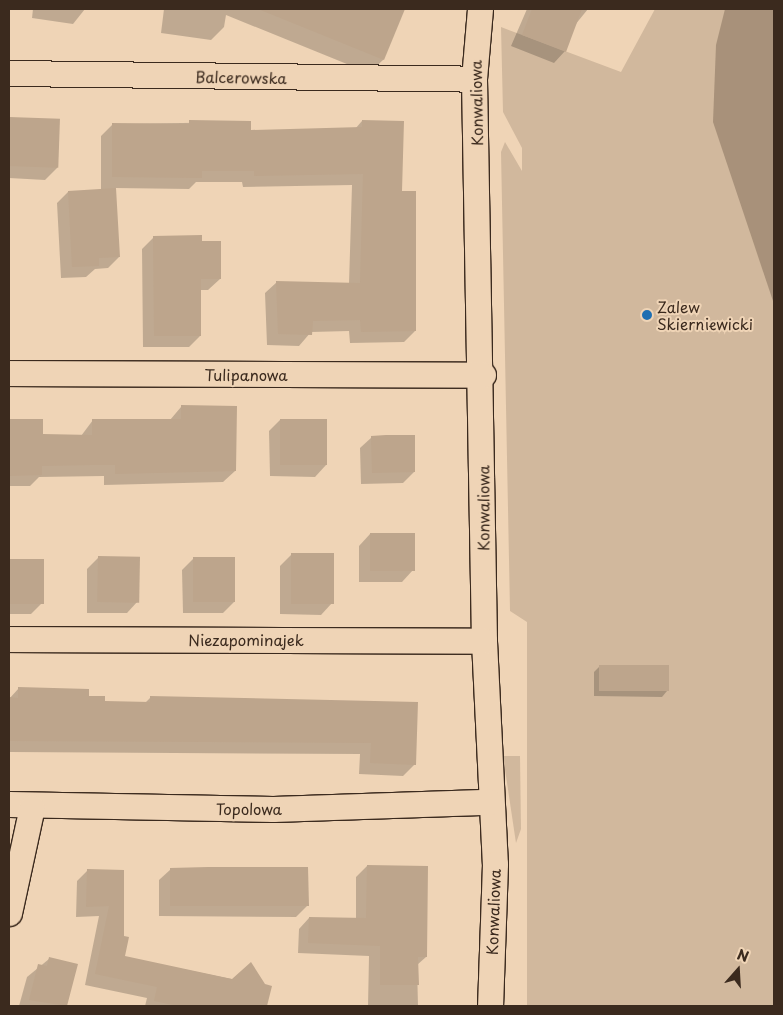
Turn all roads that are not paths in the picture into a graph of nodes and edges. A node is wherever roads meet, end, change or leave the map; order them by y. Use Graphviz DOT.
graph roads {
  1 [pos="480,9"];
  2 [pos="9,72"];
  3 [pos="474,80"];
  4 [pos="9,373"];
  5 [pos="483,375"];
  6 [pos="9,639"];
  7 [pos="484,641"];
  8 [pos="489,802"];
  9 [pos="20,805"];
  10 [pos="9,913"];
  11 [pos="490,1006"];
  1 -- 3 [label="street, Konwaliowa"];
  2 -- 3 [label="street, Balcerowska"];
  3 -- 5 [label="street, Konwaliowa"];
  4 -- 5 [label="street, Tulipanowa"];
  5 -- 7 [label="street, Konwaliowa"];
  6 -- 7 [label="street, Niezapominajek"];
  7 -- 8 [label="street, Konwaliowa"];
  8 -- 9 [label="street, Topolowa"];
  8 -- 11 [label="street, Konwaliowa"];
  9 -- 10 [label="street"];
}
